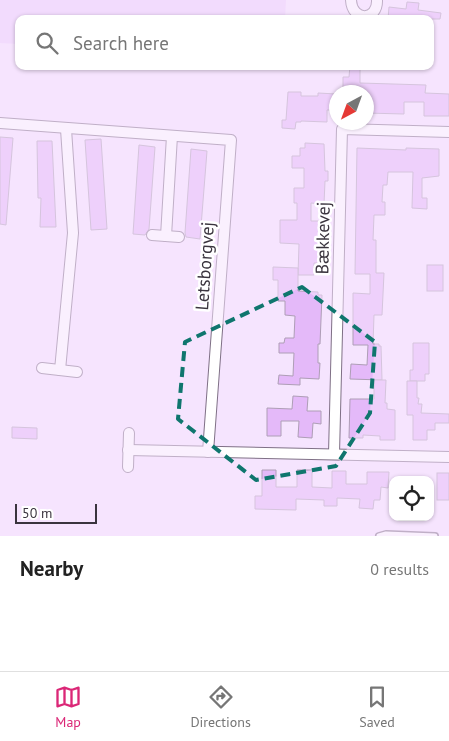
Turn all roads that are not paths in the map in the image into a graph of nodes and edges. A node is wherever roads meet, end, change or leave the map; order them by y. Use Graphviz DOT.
graph roads {
  1 [pos="351,0"];
  2 [pos="377,0"];
  3 [pos="361,15"];
  4 [pos="370,15"];
  5 [pos="0,123"];
  6 [pos="66,129"];
  7 [pos="449,132"];
  8 [pos="172,136"];
  9 [pos="152,234"];
  10 [pos="166,236"];
  11 [pos="179,237"];
  12 [pos="42,368"];
  13 [pos="60,370"];
  14 [pos="78,372"];
  15 [pos="128,433"];
  16 [pos="128,450"];
  17 [pos="208,452"];
  18 [pos="334,454"];
  19 [pos="449,457"];
  20 [pos="128,467"];
  21 [pos="379,536"];
  22 [pos="435,536"];
  1 -- 3 [label="street"];
  2 -- 4 [label="street"];
  5 -- 6 [label="street, Letsborgvej"];
  6 -- 8 [label="street, Letsborgvej"];
  6 -- 13 [label="street"];
  7 -- 18 [label="street, Bækkevej"];
  8 -- 10 [label="street"];
  8 -- 17 [label="street, Letsborgvej"];
  9 -- 10 [label="street, Letsborgvej"];
  10 -- 11 [label="street, Letsborgvej"];
  12 -- 13 [label="street"];
  13 -- 14 [label="street"];
  15 -- 16 [label="street"];
  16 -- 17 [label="street"];
  16 -- 20 [label="street"];
  17 -- 18 [label="street"];
  18 -- 19 [label="street"];
  21 -- 22 [label="lane"];
}
